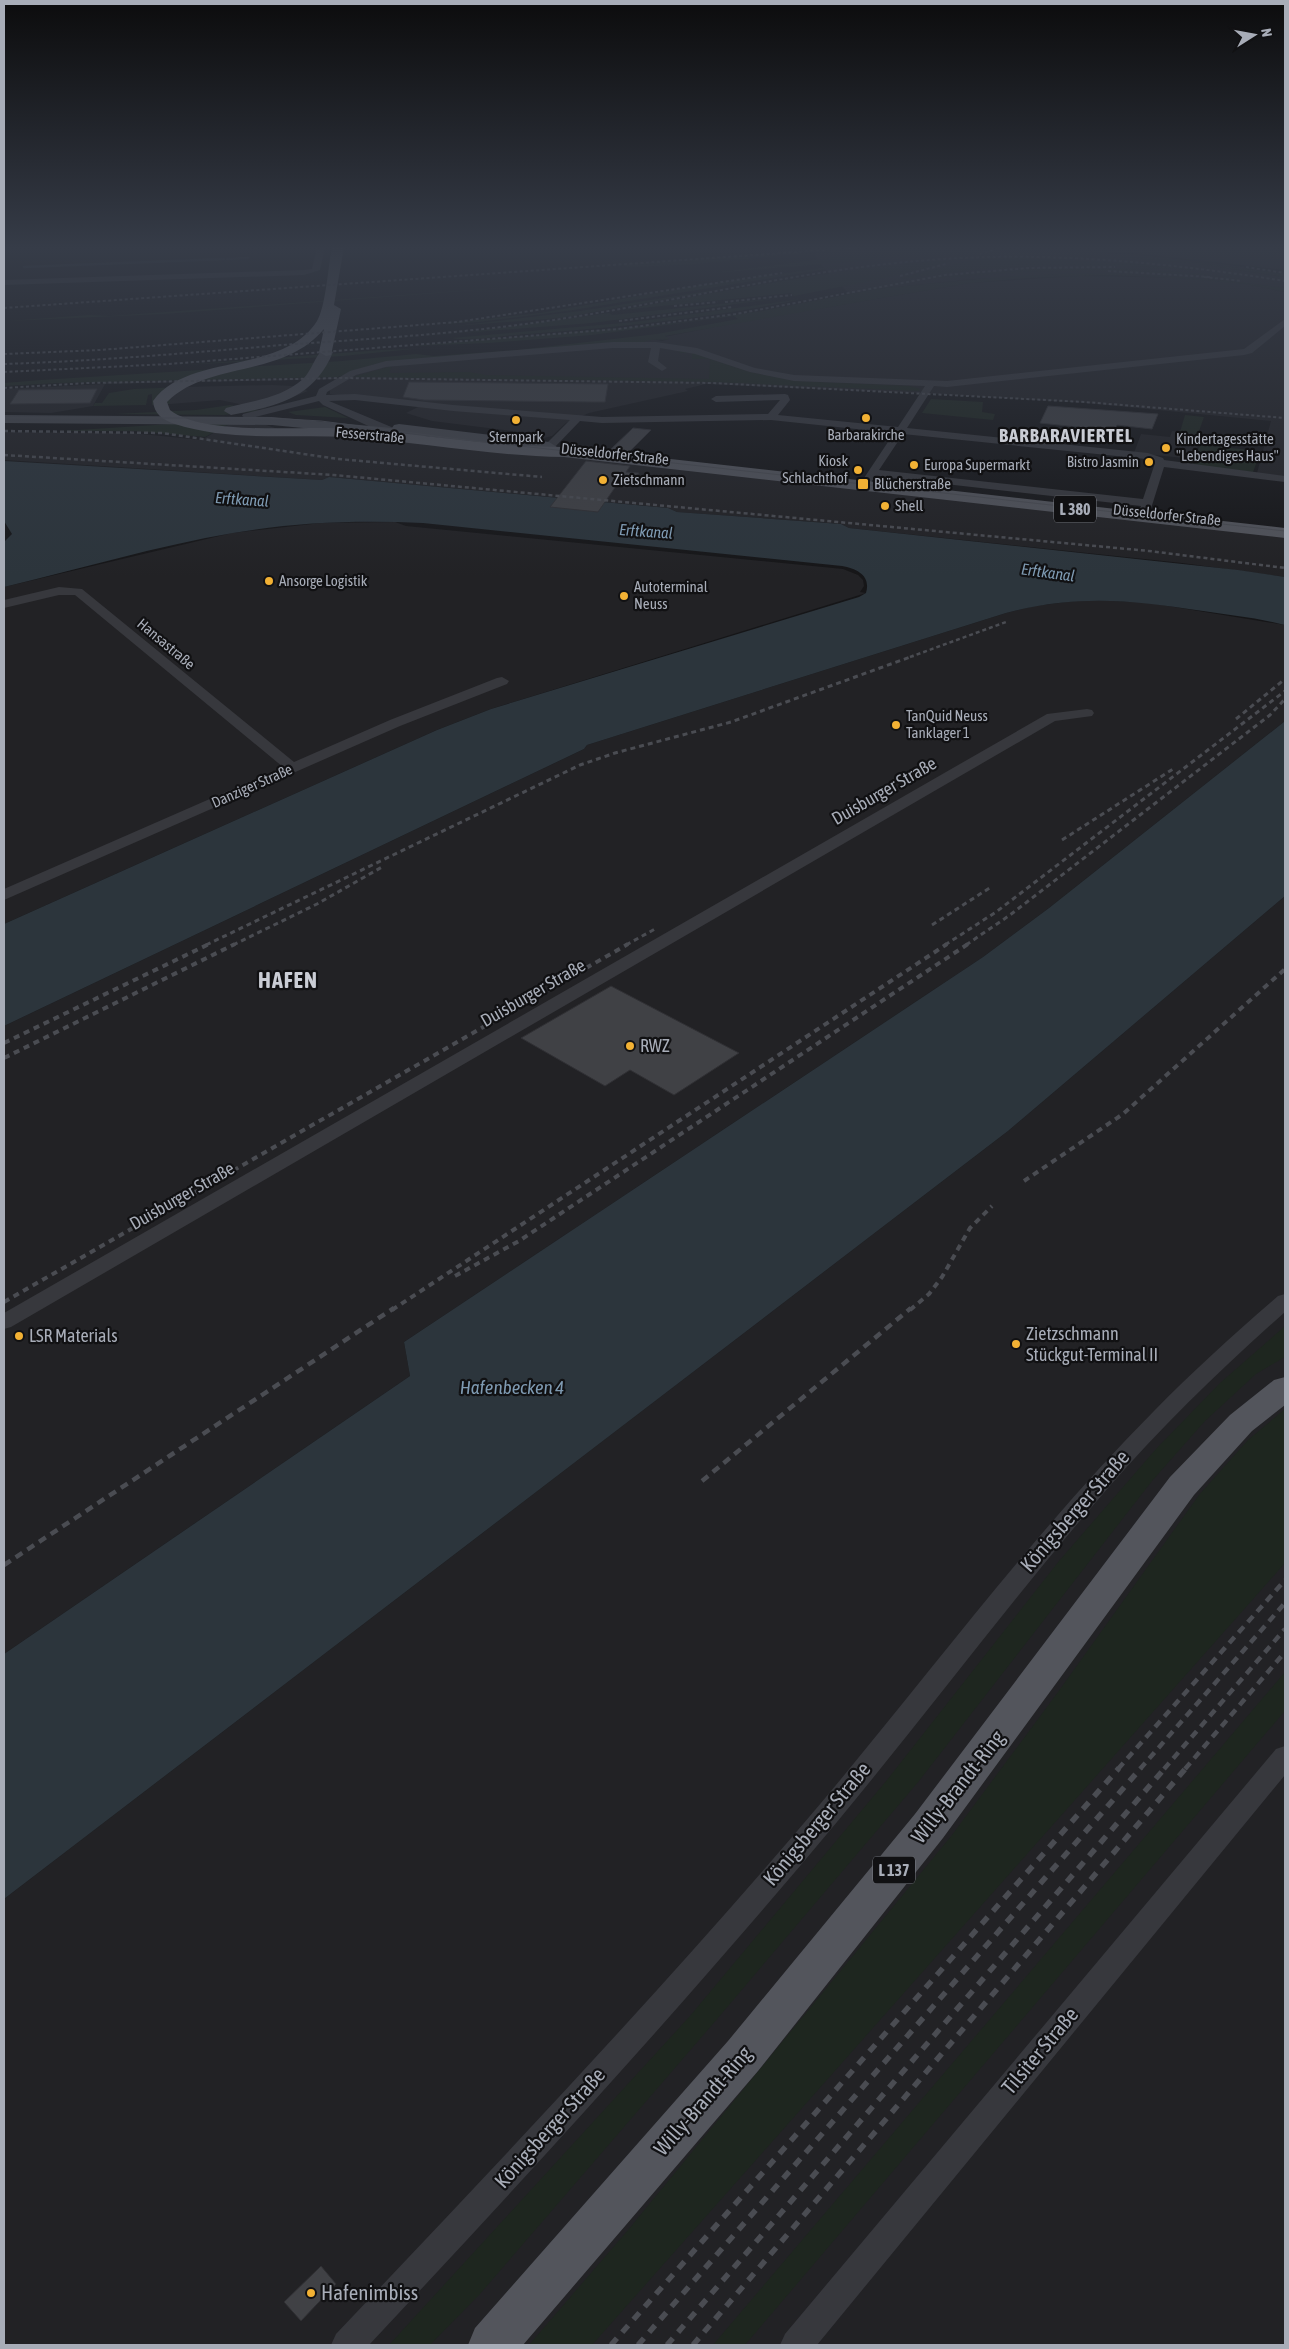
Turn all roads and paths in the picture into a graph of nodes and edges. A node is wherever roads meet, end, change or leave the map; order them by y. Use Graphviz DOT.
graph roads {
  1 [pos="274,357"];
  2 [pos="315,357"];
  3 [pos="324,357"];
  4 [pos="474,357"];
  5 [pos="654,357"];
  6 [pos="716,357"];
  7 [pos="1199,357"];
  8 [pos="662,368"];
  9 [pos="926,371"];
  10 [pos="934,384"];
  11 [pos="325,398"];
  12 [pos="716,399"];
  13 [pos="293,414"];
  14 [pos="40,416"];
  15 [pos="4,417"];
  16 [pos="578,418"];
  17 [pos="771,418"];
  18 [pos="371,424"];
  19 [pos="4,425"];
  20 [pos="900,431"];
  21 [pos="401,436"];
  22 [pos="550,447"];
  23 [pos="564,452"];
  24 [pos="1160,464"];
  25 [pos="1285,479"];
  26 [pos="868,480"];
  27 [pos="1144,510"];
  28 [pos="1285,528"];
  29 [pos="1285,532"];
  30 [pos="4,604"];
  31 [pos="502,681"];
  32 [pos="1087,713"];
  33 [pos="293,768"];
  34 [pos="4,895"];
  35 [pos="1285,1301"];
  36 [pos="4,1322"];
  37 [pos="1285,1388"];
  38 [pos="1285,1757"];
  39 [pos="347,2345"];
  40 [pos="492,2345"];
  41 [pos="796,2345"];
  1 -- 21 [label="main road, Fesserstraße"];
  2 -- 14 [label="main road"];
  3 -- 19 [label="main road"];
  4 -- 11 [label="street"];
  5 -- 8 [label="street"];
  6 -- 10 [label="street"];
  7 -- 10 [label="street"];
  9 -- 10 [label="street"];
  10 -- 20 [label="street"];
  11 -- 13 [label="street"];
  11 -- 16 [label="street"];
  11 -- 18 [label="street"];
  12 -- 17 [label="street"];
  13 -- 14 [label="main road, Düsseldorfer Straße / L 380"];
  13 -- 15 [label="main road, Düsseldorfer Straße / L 380"];
  13 -- 18 [label="main road, Düsseldorfer Straße / L 380"];
  13 -- 21 [label="main road, Düsseldorfer Straße / L 380"];
  14 -- 15 [label="main road, Düsseldorfer Straße / L 380"];
  16 -- 17 [label="street"];
  16 -- 22 [label="street"];
  17 -- 20 [label="street"];
  18 -- 21 [label="street"];
  18 -- 22 [label="main road, Düsseldorfer Straße / L 380"];
  20 -- 24 [label="street"];
  20 -- 26 [label="street"];
  21 -- 23 [label="main road, Fesserstraße"];
  22 -- 26 [label="main road, Düsseldorfer Straße / L 380"];
  23 -- 26 [label="main road, Düsseldorfer Straße / L 380"];
  24 -- 25 [label="street"];
  24 -- 27 [label="street"];
  26 -- 27 [label="main road, Düsseldorfer Straße / L 380"];
  27 -- 28 [label="main road, Düsseldorfer Straße / L 380"];
  27 -- 29 [label="main road, Düsseldorfer Straße / L 380"];
  30 -- 33 [label="street, Hansastraße"];
  31 -- 33 [label="street, Danziger Straße"];
  32 -- 36 [label="street, Duisburger Straße"];
  33 -- 34 [label="street, Danziger Straße"];
  35 -- 39 [label="street, Königsberger Straße"];
  37 -- 40 [label="main road, Willy-Brandt-Ring / L 137"];
  38 -- 41 [label="street, Tilsiter Straße"];
}
